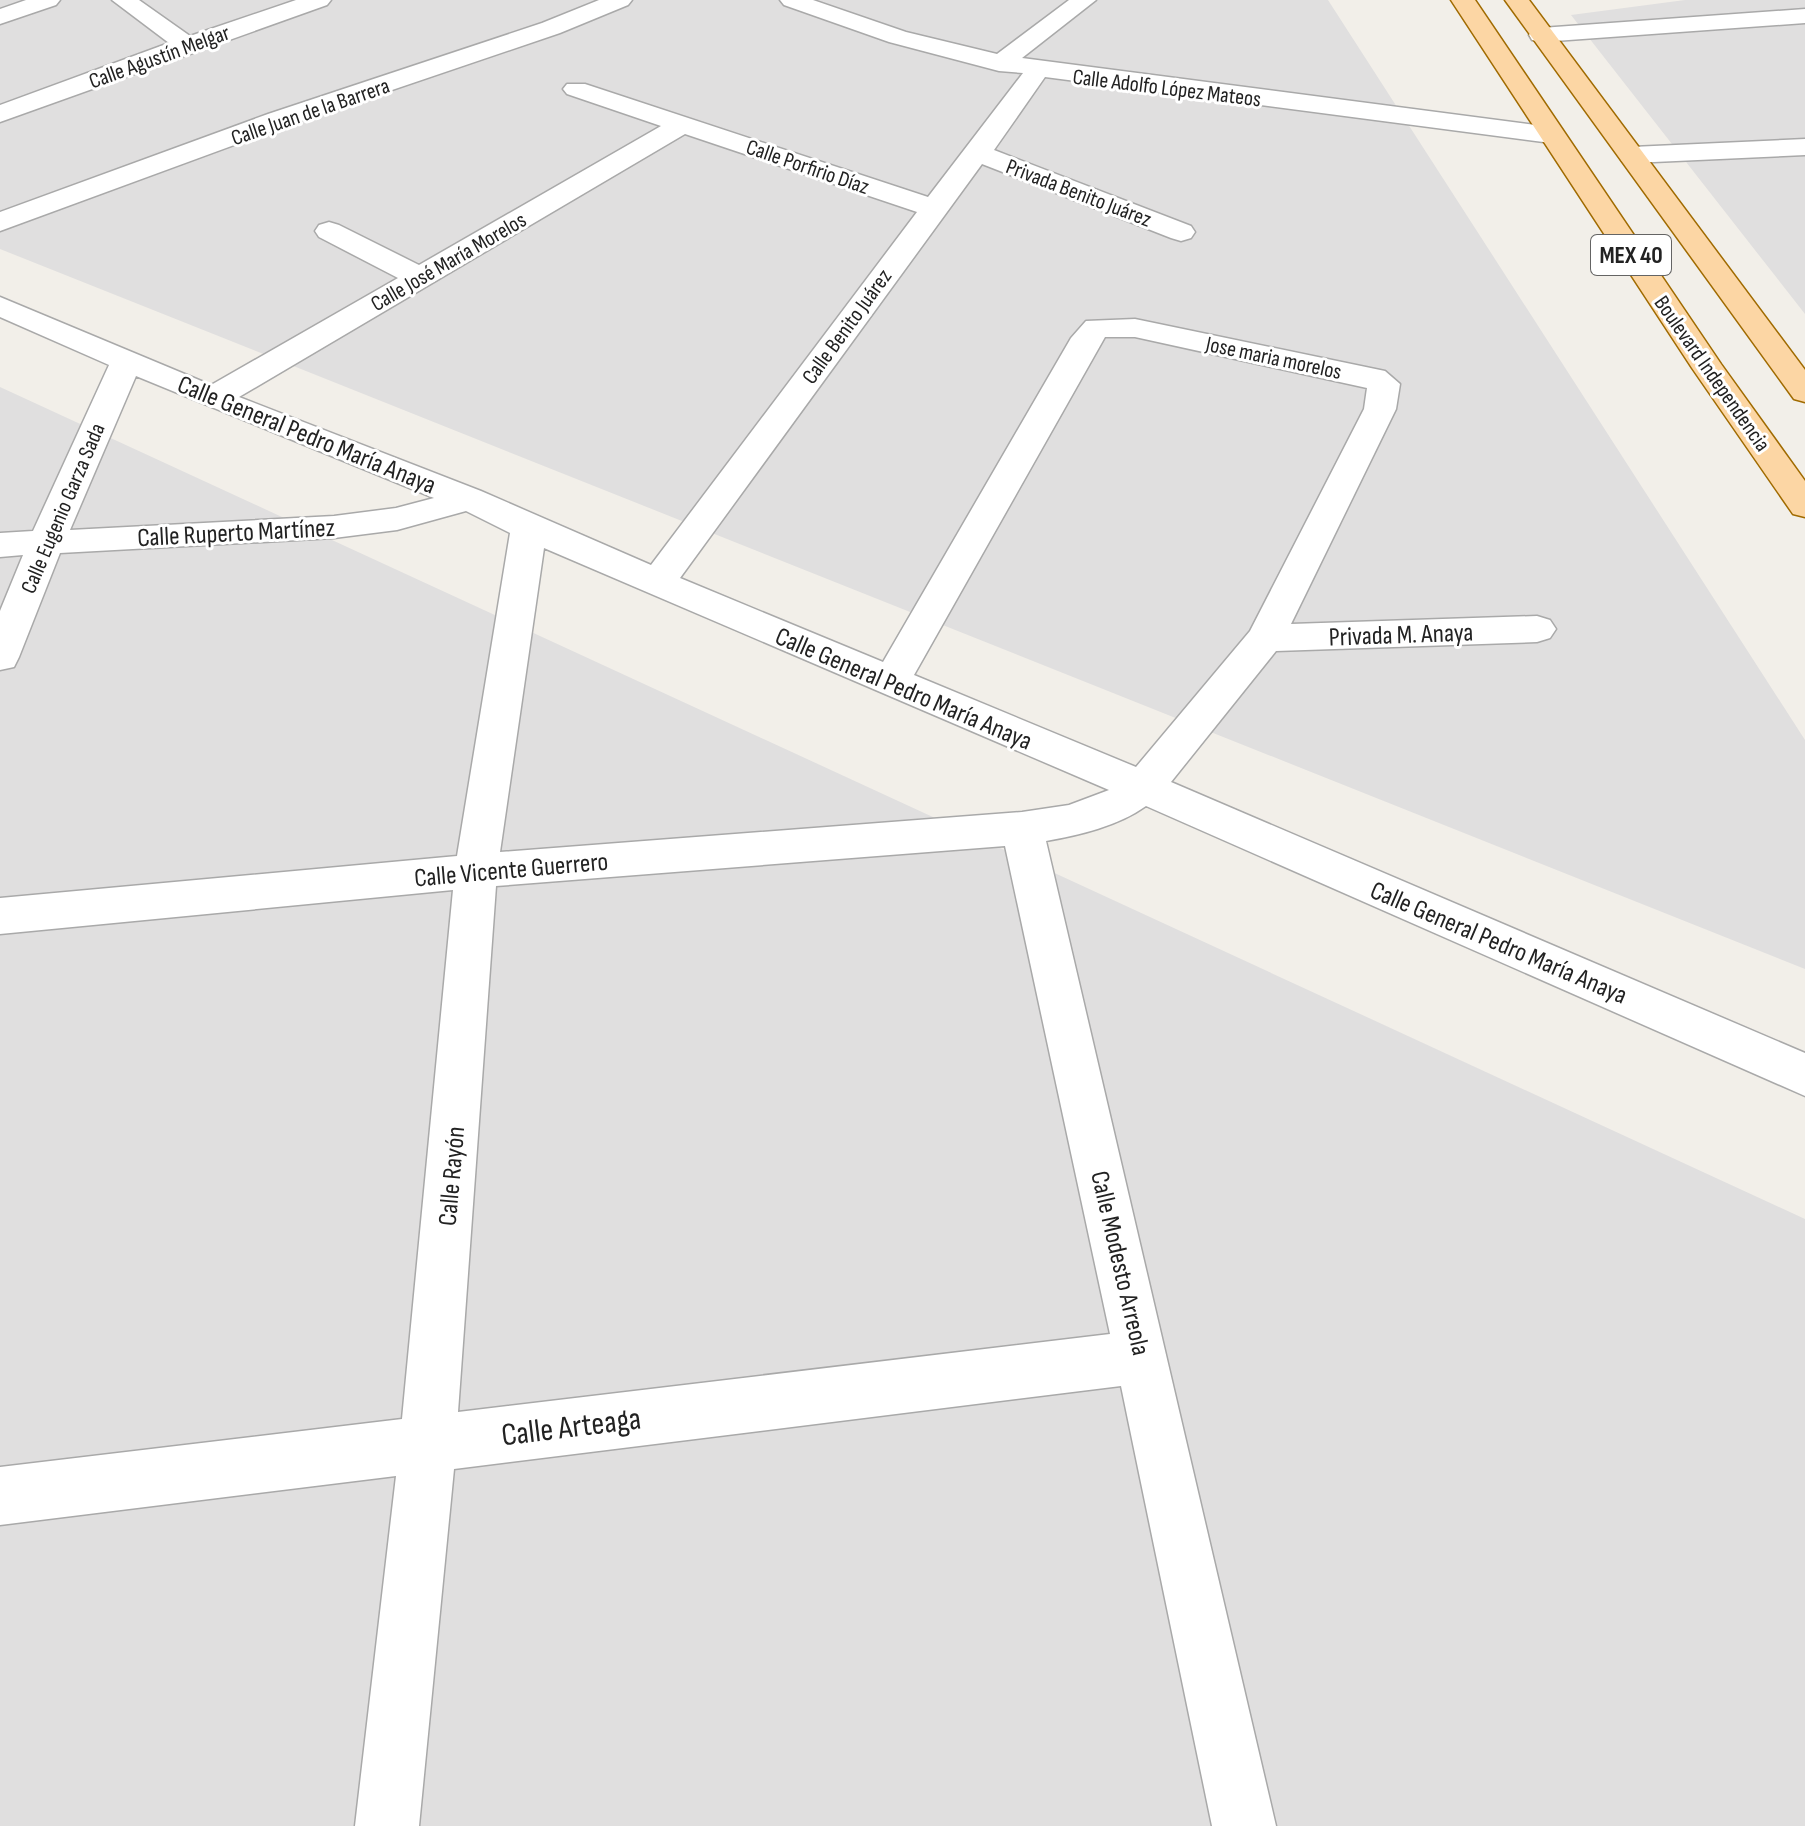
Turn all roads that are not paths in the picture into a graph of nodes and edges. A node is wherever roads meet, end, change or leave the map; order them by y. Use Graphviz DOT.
graph roads {
  1 [pos="48,0"];
  2 [pos="124,0"];
  3 [pos="319,0"];
  4 [pos="620,0"];
  5 [pos="792,0"];
  6 [pos="1084,0"];
  7 [pos="1463,0"];
  8 [pos="1517,0"];
  9 [pos="1805,16"];
  10 [pos="0,17"];
  11 [pos="1541,35"];
  12 [pos="187,45"];
  13 [pos="999,64"];
  14 [pos="1037,71"];
  15 [pos="576,89"];
  16 [pos="0,114"];
  17 [pos="683,124"];
  18 [pos="1551,135"];
  19 [pos="1805,147"];
  20 [pos="978,153"];
  21 [pos="1632,155"];
  22 [pos="934,208"];
  23 [pos="0,222"];
  24 [pos="329,231"];
  25 [pos="1181,232"];
  26 [pos="421,278"];
  27 [pos="0,306"];
  28 [pos="127,361"];
  29 [pos="1805,392"];
  30 [pos="213,398"];
  31 [pos="469,499"];
  32 [pos="1805,506"];
  33 [pos="529,528"];
  34 [pos="46,543"];
  35 [pos="0,545"];
  36 [pos="657,583"];
  37 [pos="1537,629"];
  38 [pos="1265,638"];
  39 [pos="0,657"];
  40 [pos="891,681"];
  41 [pos="1143,787"];
  42 [pos="1022,828"];
  43 [pos="476,871"];
  44 [pos="0,916"];
  45 [pos="1805,1075"];
  46 [pos="1142,1357"];
  47 [pos="428,1443"];
  48 [pos="0,1496"];
  49 [pos="387,1826"];
  50 [pos="1244,1826"];
  1 -- 10 [label="street"];
  2 -- 12 [label="street"];
  3 -- 12 [label="street, Calle Agustín Melgar"];
  4 -- 23 [label="street, Calle Juan de la Barrera"];
  5 -- 13 [label="street, Calle Adolfo López Mateos"];
  6 -- 13 [label="street"];
  7 -- 18 [label="main road, Boulevard Independencia / MEX 40"];
  8 -- 11 [label="main road, MEX 40"];
  9 -- 11 [label="street"];
  11 -- 21 [label="main road, MEX 40"];
  12 -- 16 [label="street, Calle Agustín Melgar"];
  13 -- 14 [label="street, Calle Adolfo López Mateos"];
  14 -- 18 [label="street, Calle Adolfo López Mateos"];
  14 -- 20 [label="street, Calle Benito Juárez"];
  15 -- 17 [label="street, Calle Porfirio Díaz"];
  17 -- 22 [label="street, Calle Porfirio Díaz"];
  17 -- 26 [label="street, Calle José María Morelos"];
  18 -- 32 [label="main road, Boulevard Independencia / MEX 40"];
  19 -- 21 [label="street"];
  20 -- 22 [label="street, Calle Benito Juárez"];
  20 -- 25 [label="street, Privada Benito Juárez"];
  21 -- 29 [label="main road, MEX 40"];
  22 -- 36 [label="street, Calle Benito Juárez"];
  24 -- 26 [label="street"];
  26 -- 30 [label="street, Calle José María Morelos"];
  27 -- 28 [label="street, Calle General Pedro María Anaya"];
  28 -- 30 [label="street, Calle General Pedro María Anaya"];
  28 -- 34 [label="street, Calle Eugenio Garza Sada"];
  30 -- 31 [label="street, Calle General Pedro María Anaya"];
  31 -- 33 [label="street, Calle General Pedro María Anaya"];
  31 -- 34 [label="street, Calle Ruperto Martínez"];
  33 -- 36 [label="street, Calle General Pedro María Anaya"];
  33 -- 43 [label="street, Calle Rayón"];
  34 -- 35 [label="street, Calle Ruperto Martínez"];
  34 -- 39 [label="street, Calle Eugenio Garza Sada"];
  36 -- 40 [label="street, Calle General Pedro María Anaya"];
  37 -- 38 [label="street, Privada M. Anaya"];
  38 -- 40 [label="street, Jose maria morelos"];
  38 -- 41 [label="street, Jose maria morelos"];
  40 -- 41 [label="street, Calle General Pedro María Anaya"];
  41 -- 42 [label="street"];
  41 -- 45 [label="street, Calle General Pedro María Anaya"];
  42 -- 43 [label="street, Calle Vicente Guerrero"];
  42 -- 46 [label="street, Calle Modesto Arreola"];
  43 -- 44 [label="street, Calle Vicente Guerrero"];
  43 -- 47 [label="street, Calle Rayón"];
  46 -- 47 [label="street, Calle Arteaga"];
  46 -- 50 [label="street, Calle Modesto Arreola"];
  47 -- 48 [label="street, Calle Arteaga"];
  47 -- 49 [label="street, Calle Rayón"];
}
